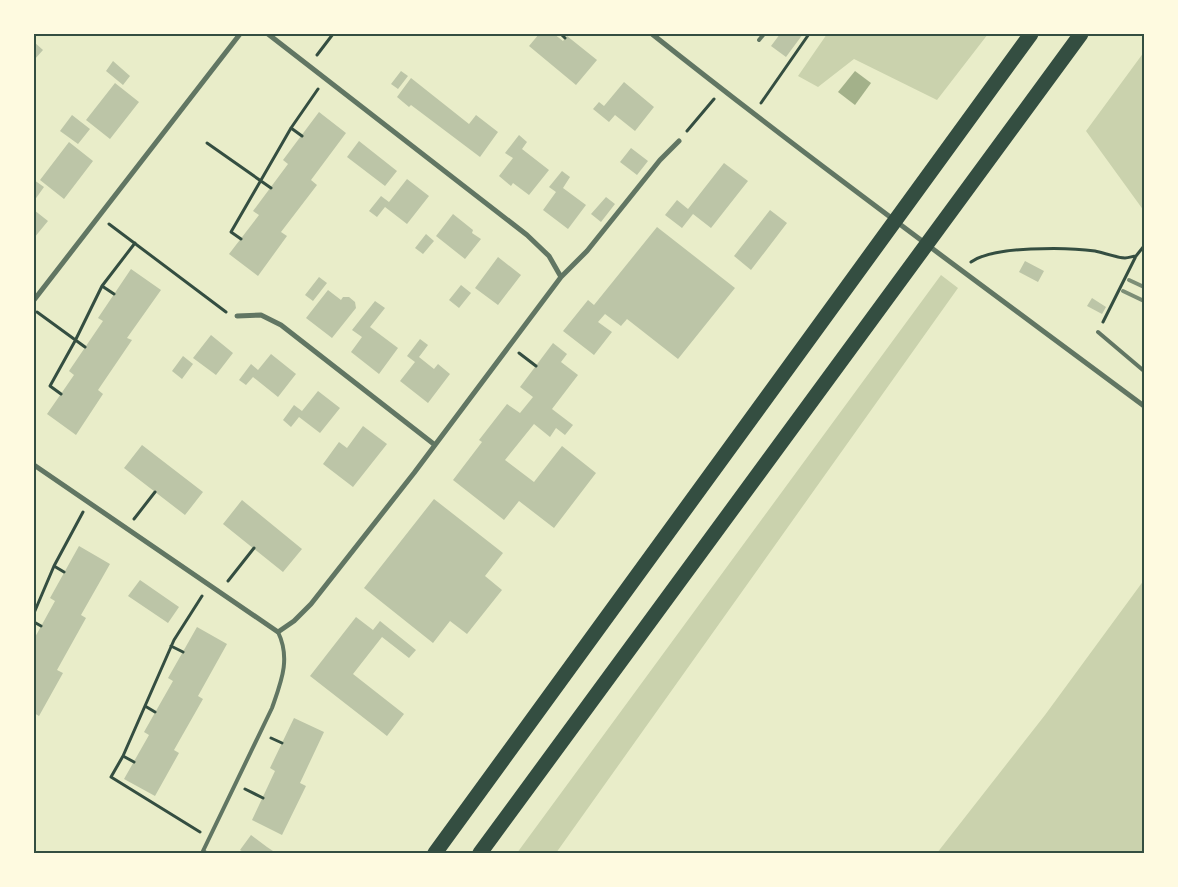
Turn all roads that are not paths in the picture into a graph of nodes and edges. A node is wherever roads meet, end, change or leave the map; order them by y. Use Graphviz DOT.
graph roads {
  1 [pos="240,34"];
  2 [pos="268,34"];
  3 [pos="652,34"];
  4 [pos="764,34"];
  5 [pos="1032,34"];
  6 [pos="1081,34"];
  7 [pos="759,40"];
  8 [pos="679,141"];
  9 [pos="561,277"];
  10 [pos="34,300"];
  11 [pos="237,316"];
  12 [pos="1098,332"];
  13 [pos="1144,371"];
  14 [pos="1144,406"];
  15 [pos="435,445"];
  16 [pos="34,465"];
  17 [pos="278,632"];
  18 [pos="205,852"];
  19 [pos="435,853"];
  20 [pos="480,853"];
  1 -- 10 [label="street"];
  2 -- 9 [label="street"];
  3 -- 14 [label="street"];
  4 -- 7 [label="lane"];
  5 -- 19 [label="highway"];
  6 -- 20 [label="highway"];
  8 -- 9 [label="street"];
  9 -- 15 [label="street"];
  11 -- 15 [label="street"];
  12 -- 13 [label="lane"];
  15 -- 17 [label="street"];
  16 -- 17 [label="street"];
  17 -- 18 [label="lane"];
}
